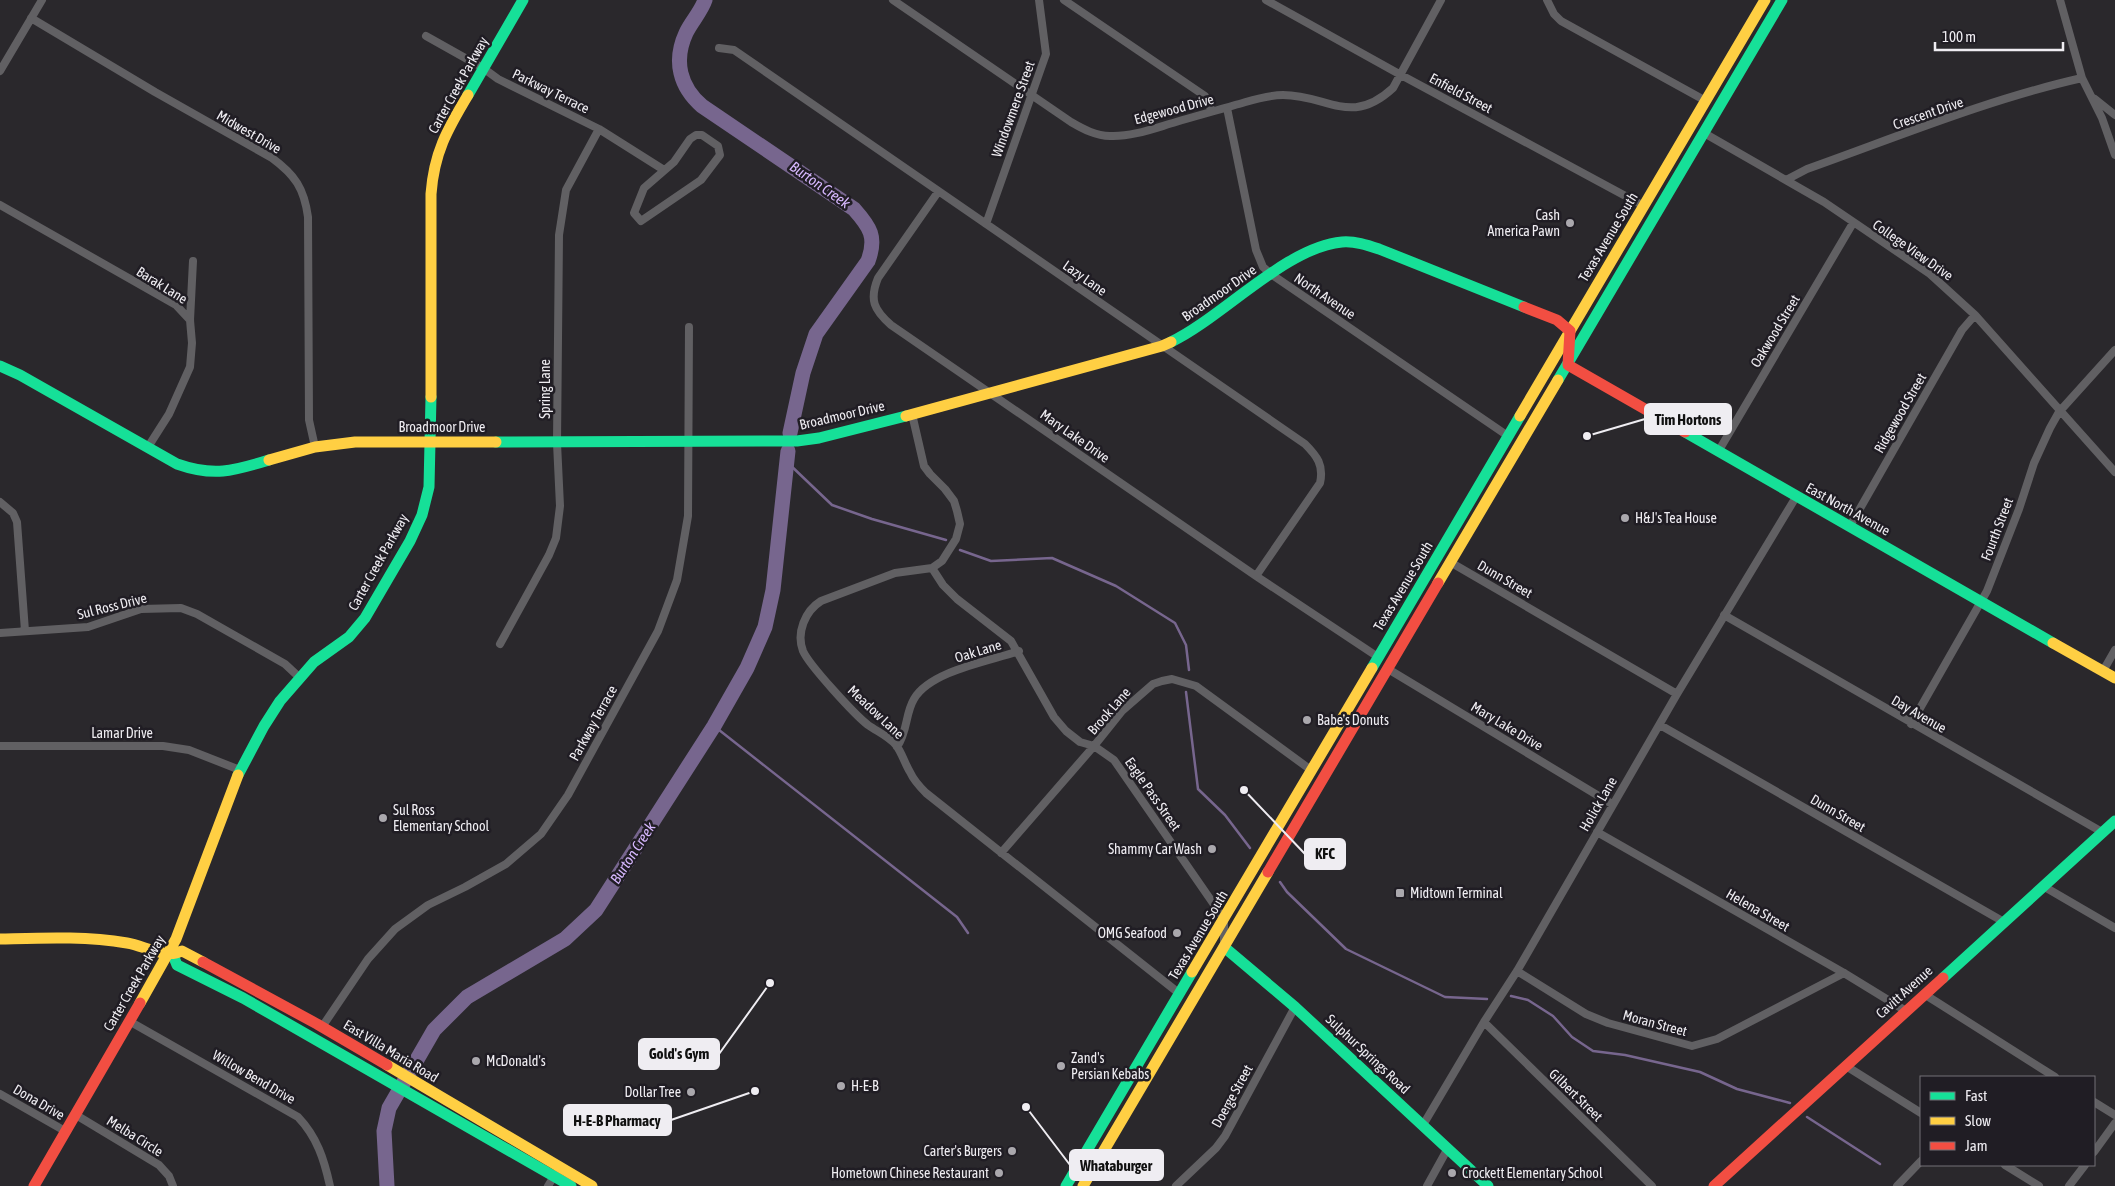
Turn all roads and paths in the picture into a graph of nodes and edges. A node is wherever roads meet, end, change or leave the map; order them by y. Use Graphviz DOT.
graph roads {
  1 [pos="42,0"];
  2 [pos="523,0"];
  3 [pos="893,0"];
  4 [pos="1039,0"];
  5 [pos="1064,0"];
  6 [pos="1266,0"];
  7 [pos="1441,0"];
  8 [pos="1547,0"];
  9 [pos="1767,0"];
  10 [pos="1782,0"];
  11 [pos="2060,0"];
  12 [pos="31,18"];
  13 [pos="426,36"];
  14 [pos="719,48"];
  15 [pos="3,59"];
  16 [pos="483,68"];
  17 [pos="0,71"];
  18 [pos="1401,75"];
  19 [pos="2082,78"];
  20 [pos="1733,82"];
  21 [pos="1032,95"];
  22 [pos="2092,97"];
  23 [pos="1706,101"];
  24 [pos="1227,108"];
  25 [pos="1212,111"];
  26 [pos="2115,115"];
  27 [pos="599,129"];
  28 [pos="1704,133"];
  29 [pos="2115,155"];
  30 [pos="664,170"];
  31 [pos="1786,180"];
  32 [pos="938,192"];
  33 [pos="0,205"];
  34 [pos="1644,206"];
  35 [pos="1853,223"];
  36 [pos="986,224"];
  37 [pos="193,261"];
  38 [pos="1271,274"];
  39 [pos="1975,315"];
  40 [pos="190,320"];
  41 [pos="689,327"];
  42 [pos="1570,331"];
  43 [pos="1162,346"];
  44 [pos="2115,350"];
  45 [pos="1568,365"];
  46 [pos="0,366"];
  47 [pos="990,393"];
  48 [pos="2059,412"];
  49 [pos="912,414"];
  50 [pos="1508,436"];
  51 [pos="431,442"];
  52 [pos="689,442"];
  53 [pos="557,443"];
  54 [pos="148,447"];
  55 [pos="315,447"];
  56 [pos="1718,452"];
  57 [pos="2115,472"];
  58 [pos="1796,497"];
  59 [pos="0,502"];
  60 [pos="1850,526"];
  61 [pos="1450,562"];
  62 [pos="932,568"];
  63 [pos="1429,572"];
  64 [pos="1256,576"];
  65 [pos="1982,601"];
  66 [pos="1724,615"];
  67 [pos="25,631"];
  68 [pos="0,634"];
  69 [pos="500,644"];
  70 [pos="2115,650"];
  71 [pos="1019,651"];
  72 [pos="1378,657"];
  73 [pos="1388,669"];
  74 [pos="2102,671"];
  75 [pos="300,678"];
  76 [pos="2115,678"];
  77 [pos="1677,694"];
  78 [pos="1911,724"];
  79 [pos="1660,725"];
  80 [pos="0,746"];
  81 [pos="1094,746"];
  82 [pos="897,747"];
  83 [pos="240,770"];
  84 [pos="1312,770"];
  85 [pos="1612,804"];
  86 [pos="2115,820"];
  87 [pos="1597,832"];
  88 [pos="2102,832"];
  89 [pos="1001,853"];
  90 [pos="2043,886"];
  91 [pos="1224,919"];
  92 [pos="2004,922"];
  93 [pos="2115,928"];
  94 [pos="0,939"];
  95 [pos="1224,947"];
  96 [pos="171,955"];
  97 [pos="1517,970"];
  98 [pos="1844,973"];
  99 [pos="1180,994"];
  100 [pos="1924,994"];
  101 [pos="1295,1007"];
  102 [pos="1906,1011"];
  103 [pos="129,1021"];
  104 [pos="1484,1022"];
  105 [pos="322,1027"];
  106 [pos="1846,1066"];
  107 [pos="2053,1076"];
  108 [pos="0,1094"];
  109 [pos="2095,1103"];
  110 [pos="1920,1112"];
  111 [pos="76,1114"];
  112 [pos="2115,1115"];
  113 [pos="2115,1123"];
  114 [pos="1423,1125"];
  115 [pos="65,1131"];
  116 [pos="1448,1148"];
  117 [pos="2095,1151"];
  118 [pos="1920,1162"];
  119 [pos="2007,1166"];
  120 [pos="2084,1166"];
  121 [pos="1074,1172"];
  122 [pos="554,1176"];
  123 [pos="1086,1185"];
  124 [pos="34,1186"];
  125 [pos="173,1186"];
  126 [pos="330,1186"];
  127 [pos="571,1186"];
  128 [pos="592,1186"];
  129 [pos="1066,1186"];
  130 [pos="1176,1186"];
  131 [pos="1427,1186"];
  132 [pos="1488,1186"];
  133 [pos="1652,1186"];
  134 [pos="1714,1186"];
  135 [pos="1897,1186"];
  136 [pos="2039,1186"];
  137 [pos="2070,1186"];
  1 -- 12 [label="street"];
  2 -- 16 [label="street, Carter Creek Parkway"];
  3 -- 21 [label="street, Edgewood Drive"];
  4 -- 21 [label="street, Windowmere Street"];
  5 -- 25 [label="street"];
  6 -- 18 [label="street, Enfield Street"];
  7 -- 18 [label="street, Edgewood Drive"];
  8 -- 23 [label="street"];
  9 -- 20 [label="street"];
  9 -- 23 [label="street, Texas Avenue South"];
  10 -- 20 [label="street, Texas Avenue South"];
  11 -- 19 [label="street"];
  12 -- 15 [label="street"];
  12 -- 55 [label="street, Midwest Drive"];
  13 -- 16 [label="street, Parkway Terrace"];
  14 -- 32 [label="street, Lazy Lane"];
  15 -- 17 [label="street"];
  16 -- 27 [label="street, Parkway Terrace"];
  16 -- 51 [label="street, Carter Creek Parkway"];
  18 -- 24 [label="street, Edgewood Drive"];
  18 -- 34 [label="street, Enfield Street"];
  19 -- 22 [label="street"];
  19 -- 31 [label="street, Crescent Drive"];
  20 -- 28 [label="street, Texas Avenue South"];
  21 -- 25 [label="street, Edgewood Drive"];
  21 -- 36 [label="street, Windowmere Street"];
  22 -- 26 [label="street"];
  22 -- 29 [label="street"];
  23 -- 34 [label="street, Texas Avenue South"];
  24 -- 25 [label="street, Edgewood Drive"];
  24 -- 38 [label="street, North Avenue"];
  27 -- 30 [label="street, Parkway Terrace"];
  27 -- 53 [label="street, Spring Lane"];
  28 -- 31 [label="street, College View Drive"];
  28 -- 45 [label="street, Texas Avenue South"];
  30 -- 30 [label="street"];
  31 -- 35 [label="street, College View Drive"];
  32 -- 36 [label="street, Lazy Lane"];
  32 -- 47 [label="street, Mary Lake Drive"];
  33 -- 40 [label="street, Barak Lane"];
  34 -- 42 [label="street, Texas Avenue South"];
  35 -- 39 [label="street, College View Drive"];
  35 -- 56 [label="street, Oakwood Street"];
  36 -- 43 [label="street, Lazy Lane"];
  37 -- 40 [label="street"];
  38 -- 42 [label="street, Broadmoor Drive"];
  38 -- 43 [label="street, Broadmoor Drive"];
  38 -- 50 [label="street, North Avenue"];
  39 -- 48 [label="street, College View Drive"];
  39 -- 60 [label="street, Ridgewood Street"];
  40 -- 54 [label="street, Barak Lane"];
  41 -- 52 [label="street, Parkway Terrace"];
  42 -- 45 [label="street"];
  42 -- 50 [label="street, Texas Avenue South"];
  43 -- 47 [label="street, Broadmoor Drive"];
  43 -- 64 [label="street, Lazy Lane"];
  44 -- 48 [label="street, Fourth Street"];
  45 -- 56 [label="street, East North Avenue"];
  45 -- 61 [label="street, Texas Avenue South"];
  46 -- 54 [label="street, Broadmoor Drive"];
  47 -- 49 [label="street, Broadmoor Drive"];
  47 -- 64 [label="street, Mary Lake Drive"];
  48 -- 57 [label="street, College View Drive"];
  48 -- 65 [label="street, Fourth Street"];
  49 -- 52 [label="street, Broadmoor Drive"];
  49 -- 62 [label="street"];
  50 -- 63 [label="street, Texas Avenue South"];
  51 -- 53 [label="street, Broadmoor Drive"];
  51 -- 55 [label="street, Broadmoor Drive"];
  51 -- 75 [label="street, Carter Creek Parkway"];
  52 -- 53 [label="street, Broadmoor Drive"];
  52 -- 105 [label="street, Parkway Terrace"];
  53 -- 69 [label="street, Spring Lane"];
  54 -- 55 [label="street, Broadmoor Drive"];
  56 -- 58 [label="street, East North Avenue"];
  58 -- 60 [label="street, East North Avenue"];
  58 -- 66 [label="street, Holick Lane"];
  59 -- 67 [label="street"];
  60 -- 65 [label="street, East North Avenue"];
  61 -- 73 [label="street, Texas Avenue South"];
  61 -- 77 [label="street, Dunn Street"];
  62 -- 71 [label="street, Eagle Pass Street"];
  62 -- 82 [label="street, Meadow Lane"];
  63 -- 72 [label="street, Texas Avenue South"];
  63 -- 73 [label="street"];
  64 -- 72 [label="street, Mary Lake Drive"];
  65 -- 74 [label="street, East North Avenue"];
  65 -- 78 [label="street, Fourth Street"];
  66 -- 77 [label="street, Holick Lane"];
  66 -- 78 [label="street, Day Avenue"];
  67 -- 68 [label="street, Sul Ross Drive"];
  67 -- 75 [label="street, Sul Ross Drive"];
  70 -- 74 [label="street"];
  71 -- 81 [label="street, Eagle Pass Street"];
  71 -- 82 [label="street, Oak Lane"];
  72 -- 84 [label="street, Texas Avenue South"];
  73 -- 85 [label="street, Mary Lake Drive"];
  73 -- 95 [label="street, Texas Avenue South"];
  74 -- 76 [label="street, East North Avenue"];
  75 -- 83 [label="street, Carter Creek Parkway"];
  77 -- 79 [label="street, Holick Lane"];
  78 -- 88 [label="street, Day Avenue"];
  79 -- 85 [label="street, Holick Lane"];
  79 -- 92 [label="street, Dunn Street"];
  80 -- 83 [label="street, Lamar Drive"];
  81 -- 84 [label="street, Brook Lane"];
  81 -- 89 [label="street, Brook Lane"];
  81 -- 91 [label="street, Eagle Pass Street"];
  82 -- 89 [label="street, Meadow Lane"];
  83 -- 96 [label="street, Carter Creek Parkway"];
  84 -- 91 [label="street, Texas Avenue South"];
  85 -- 87 [label="street, Holick Lane"];
  86 -- 88 [label="street, Cavitt Avenue"];
  87 -- 97 [label="street, Holick Lane"];
  87 -- 98 [label="street, Helena Street"];
  88 -- 90 [label="street, Cavitt Avenue"];
  89 -- 99 [label="street, Meadow Lane"];
  90 -- 92 [label="street, Cavitt Avenue"];
  90 -- 93 [label="street"];
  91 -- 95 [label="street"];
  91 -- 99 [label="street, Texas Avenue South"];
  92 -- 100 [label="street, Cavitt Avenue"];
  94 -- 96 [label="street, East Villa Maria Road"];
  95 -- 101 [label="street, Sulphur Springs Road"];
  95 -- 123 [label="street, Texas Avenue South"];
  96 -- 103 [label="street, Carter Creek Parkway"];
  96 -- 105 [label="street, East Villa Maria Road"];
  96 -- 122 [label="street, East Villa Maria Road"];
  97 -- 98 [label="street, Moran Street"];
  97 -- 104 [label="street, Holick Lane"];
  98 -- 102 [label="street, Helena Street"];
  99 -- 121 [label="street, Texas Avenue South"];
  100 -- 102 [label="street, Cavitt Avenue"];
  100 -- 107 [label="street"];
  101 -- 114 [label="street, Sulphur Springs Road"];
  101 -- 130 [label="street, Doerge Street"];
  102 -- 106 [label="street, Cavitt Avenue"];
  103 -- 111 [label="street, Carter Creek Parkway"];
  103 -- 126 [label="street, Willow Bend Drive"];
  104 -- 114 [label="street, Holick Lane"];
  104 -- 133 [label="street, Gilbert Street"];
  105 -- 122 [label="street, East Villa Maria Road"];
  106 -- 110 [label="street"];
  106 -- 134 [label="street, Cavitt Avenue"];
  108 -- 115 [label="street, Dona Drive"];
  109 -- 112 [label="street"];
  111 -- 115 [label="street, Carter Creek Parkway"];
  111 -- 125 [label="street, Melba Circle"];
  113 -- 117 [label="street"];
  114 -- 116 [label="street, Sulphur Springs Road"];
  115 -- 124 [label="street, Carter Creek Parkway"];
  116 -- 131 [label="street"];
  116 -- 132 [label="street, Sulphur Springs Road"];
  118 -- 135 [label="street"];
  119 -- 136 [label="street"];
  120 -- 137 [label="street"];
  121 -- 123 [label="street"];
  121 -- 129 [label="street, Texas Avenue South"];
  122 -- 127 [label="street, East Villa Maria Road"];
  122 -- 128 [label="street, East Villa Maria Road"];
}
